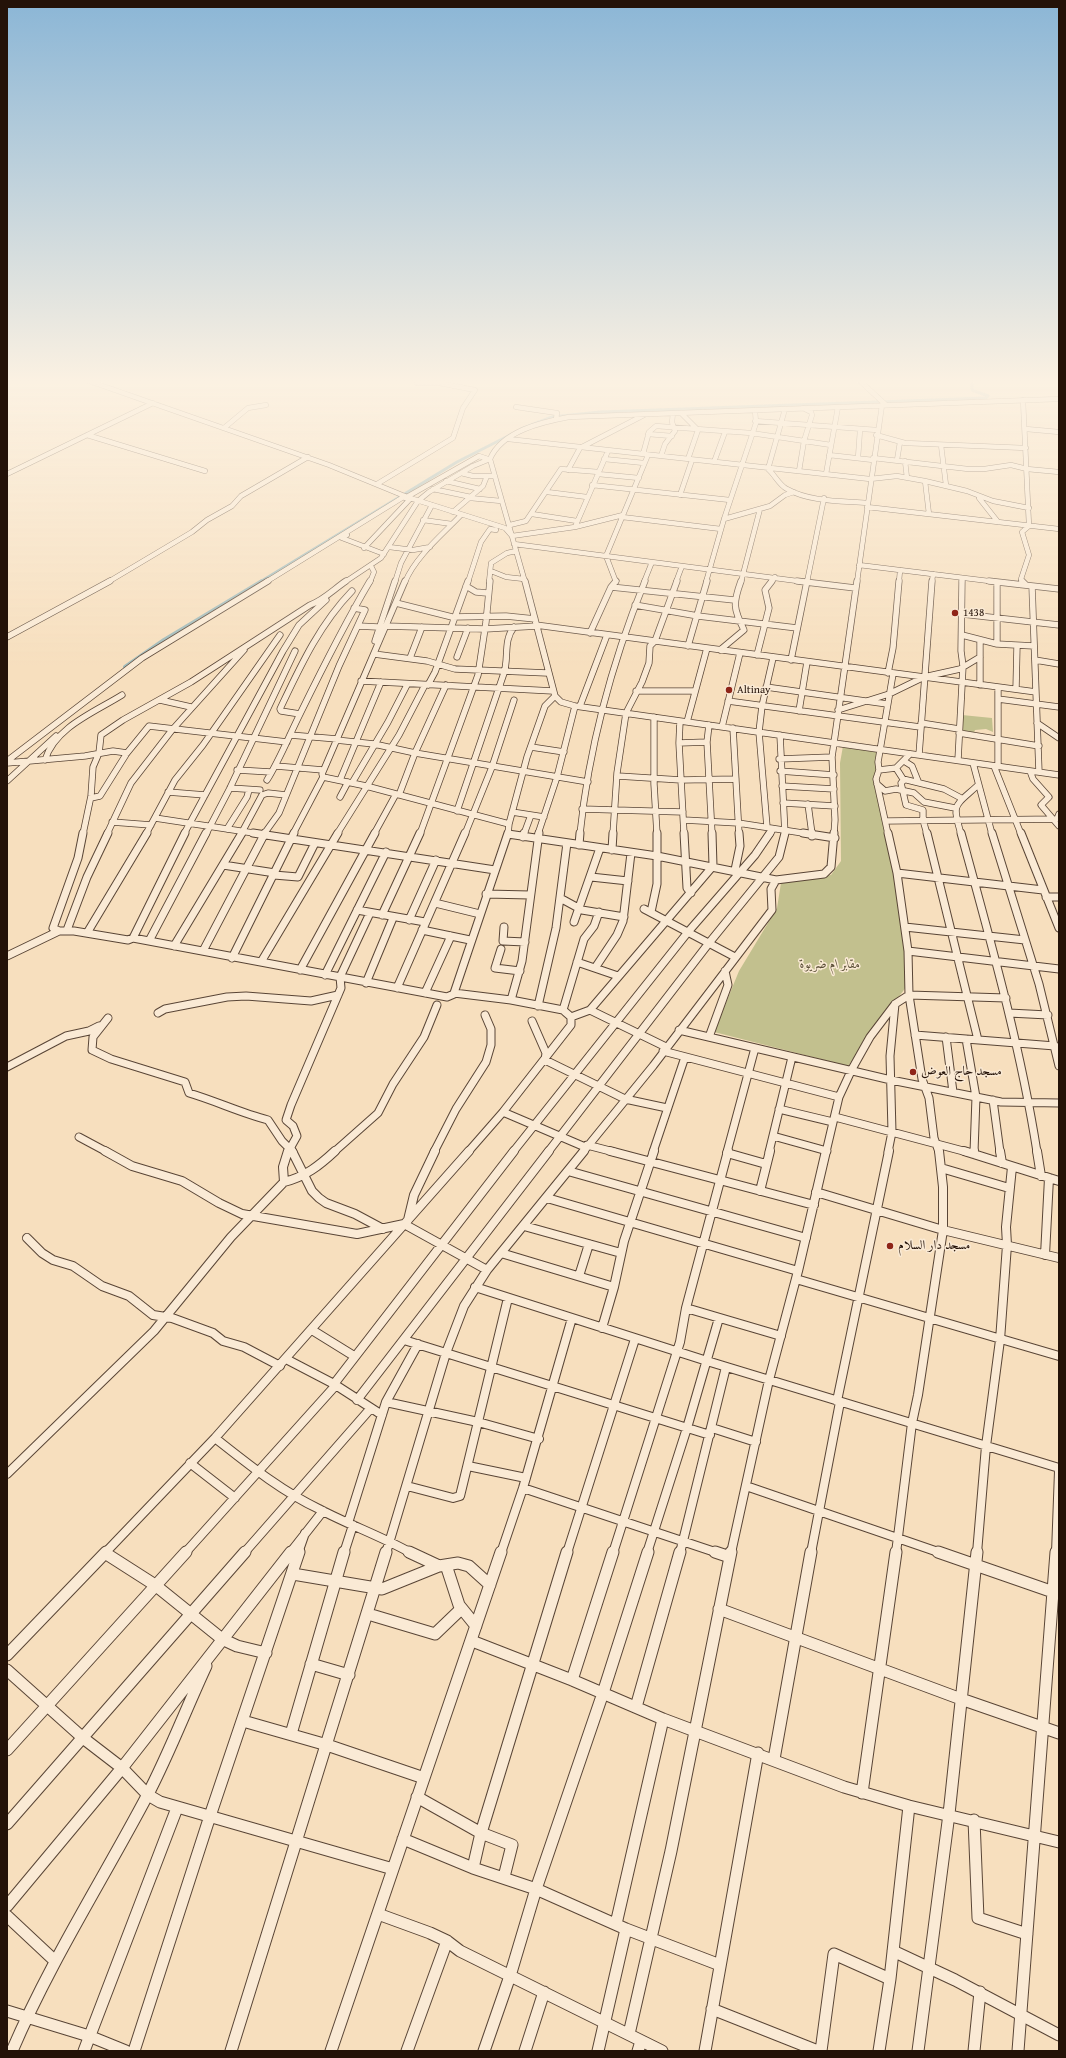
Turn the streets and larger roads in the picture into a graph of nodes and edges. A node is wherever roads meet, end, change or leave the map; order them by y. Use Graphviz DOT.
graph roads {
  1 [pos="274,477"];
  2 [pos="359,477"];
  3 [pos="388,477"];
  4 [pos="442,477"];
  5 [pos="453,477"];
  6 [pos="486,477"];
  7 [pos="494,477"];
  8 [pos="556,477"];
  9 [pos="596,477"];
  10 [pos="631,477"];
  11 [pos="685,477"];
  12 [pos="737,477"];
  13 [pos="775,477"];
  14 [pos="853,477"];
  15 [pos="888,477"];
  16 [pos="902,477"];
  17 [pos="946,477"];
  18 [pos="1027,477"];
  19 [pos="639,478"];
  20 [pos="907,478"];
  21 [pos="870,479"];
  22 [pos="446,481"];
  23 [pos="925,481"];
  24 [pos="377,484"];
  25 [pos="592,485"];
  26 [pos="946,485"];
  27 [pos="433,489"];
  28 [pos="480,489"];
  29 [pos="634,489"];
  30 [pos="547,492"];
  31 [pos="795,492"];
  32 [pos="680,494"];
  33 [pos="587,496"];
  34 [pos="977,496"];
  35 [pos="407,497"];
  36 [pos="470,497"];
  37 [pos="824,498"];
  38 [pos="730,500"];
  39 [pos="418,501"];
  40 [pos="501,501"];
  41 [pos="432,505"];
  42 [pos="867,505"];
  43 [pos="760,508"];
  44 [pos="1029,508"];
  45 [pos="453,512"];
  46 [pos="532,514"];
  47 [pos="929,514"];
  48 [pos="461,515"];
  49 [pos="622,516"];
  50 [pos="724,519"];
  51 [pos="423,520"];
  52 [pos="578,520"];
  53 [pos="998,522"];
  54 [pos="452,524"];
  55 [pos="510,525"];
  56 [pos="1029,526"];
  57 [pos="575,527"];
  58 [pos="721,529"];
  59 [pos="1059,529"];
  60 [pos="496,530"];
  61 [pos="512,536"];
  62 [pos="514,544"];
  63 [pos="389,547"];
  64 [pos="364,548"];
  65 [pos="430,548"];
  66 [pos="410,549"];
  67 [pos="516,551"];
  68 [pos="384,554"];
  69 [pos="606,556"];
  70 [pos="652,562"];
  71 [pos="859,565"];
  72 [pos="371,566"];
  73 [pos="682,566"];
  74 [pos="710,569"];
  75 [pos="900,570"];
  76 [pos="491,571"];
  77 [pos="744,573"];
  78 [pos="933,574"];
  79 [pos="775,578"];
  80 [pos="962,578"];
  81 [pos="524,579"];
  82 [pos="807,582"];
  83 [pos="997,582"];
  84 [pos="1029,585"];
  85 [pos="466,586"];
  86 [pos="611,587"];
  87 [pos="855,588"];
  88 [pos="1059,589"];
  89 [pos="641,590"];
  90 [pos="352,591"];
  91 [pos="487,593"];
  92 [pos="673,593"];
  93 [pos="702,596"];
  94 [pos="324,598"];
  95 [pos="734,600"];
  96 [pos="340,603"];
  97 [pos="396,603"];
  98 [pos="635,605"];
  99 [pos="355,607"];
  100 [pos="666,610"];
  101 [pos="962,614"];
  102 [pos="486,616"];
  103 [pos="698,616"];
  104 [pos="456,617"];
  105 [pos="997,618"];
  106 [pos="535,619"];
  107 [pos="1033,621"];
  108 [pos="740,622"];
  109 [pos="346,624"];
  110 [pos="765,624"];
  111 [pos="359,625"];
  112 [pos="1059,625"];
  113 [pos="385,626"];
  114 [pos="537,626"];
  115 [pos="378,627"];
  116 [pos="422,627"];
  117 [pos="514,627"];
  118 [pos="452,628"];
  119 [pos="468,628"];
  120 [pos="797,628"];
  121 [pos="485,629"];
  122 [pos="590,633"];
  123 [pos="280,635"];
  124 [pos="606,635"];
  125 [pos="962,635"];
  126 [pos="7,637"];
  127 [pos="623,637"];
  128 [pos="655,641"];
  129 [pos="980,642"];
  130 [pos="997,644"];
  131 [pos="688,646"];
  132 [pos="1017,646"];
  133 [pos="1034,646"];
  134 [pos="244,648"];
  135 [pos="706,648"];
  136 [pos="720,650"];
  137 [pos="295,651"];
  138 [pos="375,652"];
  139 [pos="740,653"];
  140 [pos="963,654"];
  141 [pos="757,655"];
  142 [pos="457,656"];
  143 [pos="980,657"];
  144 [pos="410,658"];
  145 [pos="773,658"];
  146 [pos="791,660"];
  147 [pos="1035,660"];
  148 [pos="807,662"];
  149 [pos="437,664"];
  150 [pos="1059,664"];
  151 [pos="963,666"];
  152 [pos="844,667"];
  153 [pos="480,669"];
  154 [pos="506,670"];
  155 [pos="547,673"];
  156 [pos="891,673"];
  157 [pos="924,678"];
  158 [pos="360,681"];
  159 [pos="381,682"];
  160 [pos="963,682"];
  161 [pos="407,685"];
  162 [pos="427,685"];
  163 [pos="446,685"];
  164 [pos="980,685"];
  165 [pos="475,686"];
  166 [pos="766,686"];
  167 [pos="998,687"];
  168 [pos="498,688"];
  169 [pos="1016,689"];
  170 [pos="636,691"];
  171 [pos="694,691"];
  172 [pos="803,691"];
  173 [pos="1036,692"];
  174 [pos="554,694"];
  175 [pos="889,694"];
  176 [pos="122,695"];
  177 [pos="840,696"];
  178 [pos="998,699"];
  179 [pos="160,700"];
  180 [pos="514,700"];
  181 [pos="728,701"];
  182 [pos="865,702"];
  183 [pos="887,704"];
  184 [pos="1036,704"];
  185 [pos="577,706"];
  186 [pos="762,706"];
  187 [pos="191,707"];
  188 [pos="1059,707"];
  189 [pos="602,709"];
  190 [pos="799,711"];
  191 [pos="626,713"];
  192 [pos="838,713"];
  193 [pos="300,714"];
  194 [pos="654,717"];
  195 [pos="680,721"];
  196 [pos="687,722"];
  197 [pos="885,722"];
  198 [pos="1037,723"];
  199 [pos="709,725"];
  200 [pos="921,725"];
  201 [pos="722,726"];
  202 [pos="733,728"];
  203 [pos="172,730"];
  204 [pos="959,731"];
  205 [pos="759,732"];
  206 [pos="61,733"];
  207 [pos="210,734"];
  208 [pos="290,735"];
  209 [pos="780,735"];
  210 [pos="312,736"];
  211 [pos="238,737"];
  212 [pos="253,738"];
  213 [pos="1059,738"];
  214 [pos="998,739"];
  215 [pos="336,740"];
  216 [pos="287,742"];
  217 [pos="357,742"];
  218 [pos="679,742"];
  219 [pos="707,742"];
  220 [pos="374,744"];
  221 [pos="835,744"];
  222 [pos="1039,746"];
  223 [pos="531,747"];
  224 [pos="391,748"];
  225 [pos="882,750"];
  226 [pos="564,752"];
  227 [pos="99,753"];
  228 [pos="127,753"];
  229 [pos="415,753"];
  230 [pos="910,754"];
  231 [pos="919,755"];
  232 [pos="832,757"];
  233 [pos="449,759"];
  234 [pos="779,759"];
  235 [pos="44,760"];
  236 [pos="958,760"];
  237 [pos="27,761"];
  238 [pos="904,761"];
  239 [pos="7,762"];
  240 [pos="972,763"];
  241 [pos="474,764"];
  242 [pos="276,766"];
  243 [pos="996,766"];
  244 [pos="492,767"];
  245 [pos="896,768"];
  246 [pos="298,769"];
  247 [pos="237,770"];
  248 [pos="879,770"];
  249 [pos="1030,771"];
  250 [pos="271,772"];
  251 [pos="524,772"];
  252 [pos="780,772"];
  253 [pos="1039,772"];
  254 [pos="323,774"];
  255 [pos="834,775"];
  256 [pos="618,776"];
  257 [pos="1057,776"];
  258 [pos="557,777"];
  259 [pos="654,778"];
  260 [pos="736,779"];
  261 [pos="267,780"];
  262 [pos="340,780"];
  263 [pos="681,780"];
  264 [pos="710,780"];
  265 [pos="904,780"];
  266 [pos="7,781"];
  267 [pos="918,781"];
  268 [pos="350,782"];
  269 [pos="588,782"];
  270 [pos="877,784"];
  271 [pos="366,786"];
  272 [pos="782,786"];
  273 [pos="977,786"];
  274 [pos="230,788"];
  275 [pos="834,789"];
  276 [pos="249,790"];
  277 [pos="260,790"];
  278 [pos="901,791"];
  279 [pos="168,792"];
  280 [pos="397,794"];
  281 [pos="205,795"];
  282 [pos="286,795"];
  283 [pos="340,797"];
  284 [pos="90,798"];
  285 [pos="961,798"];
  286 [pos="783,803"];
  287 [pos="432,804"];
  288 [pos="808,804"];
  289 [pos="835,806"];
  290 [pos="955,808"];
  291 [pos="582,809"];
  292 [pos="456,811"];
  293 [pos="616,811"];
  294 [pos="512,812"];
  295 [pos="655,812"];
  296 [pos="683,812"];
  297 [pos="473,815"];
  298 [pos="531,816"];
  299 [pos="544,817"];
  300 [pos="1058,817"];
  301 [pos="156,818"];
  302 [pos="956,819"];
  303 [pos="986,819"];
  304 [pos="684,820"];
  305 [pos="923,820"];
  306 [pos="1015,820"];
  307 [pos="886,821"];
  308 [pos="112,822"];
  309 [pos="712,822"];
  310 [pos="190,823"];
  311 [pos="738,823"];
  312 [pos="508,824"];
  313 [pos="151,825"];
  314 [pos="208,826"];
  315 [pos="1059,826"];
  316 [pos="770,828"];
  317 [pos="227,829"];
  318 [pos="784,830"];
  319 [pos="243,831"];
  320 [pos="264,834"];
  321 [pos="508,834"];
  322 [pos="812,836"];
  323 [pos="523,837"];
  324 [pos="537,838"];
  325 [pos="834,838"];
  326 [pos="291,839"];
  327 [pos="315,843"];
  328 [pos="567,843"];
  329 [pos="330,845"];
  330 [pos="579,845"];
  331 [pos="600,848"];
  332 [pos="365,850"];
  333 [pos="612,850"];
  334 [pos="386,852"];
  335 [pos="631,853"];
  336 [pos="411,856"];
  337 [pos="657,856"];
  338 [pos="436,860"];
  339 [pos="686,862"];
  340 [pos="453,863"];
  341 [pos="223,865"];
  342 [pos="713,866"];
  343 [pos="247,868"];
  344 [pos="495,870"];
  345 [pos="737,871"];
  346 [pos="897,873"];
  347 [pos="275,874"];
  348 [pos="591,877"];
  349 [pos="763,877"];
  350 [pos="939,878"];
  351 [pos="776,880"];
  352 [pos="628,882"];
  353 [pos="974,882"];
  354 [pos="1007,885"];
  355 [pos="1043,890"];
  356 [pos="691,893"];
  357 [pos="486,894"];
  358 [pos="530,895"];
  359 [pos="1046,897"];
  360 [pos="560,898"];
  361 [pos="1059,898"];
  362 [pos="434,903"];
  363 [pos="580,909"];
  364 [pos="644,909"];
  365 [pos="358,910"];
  366 [pos="599,912"];
  367 [pos="651,912"];
  368 [pos="370,913"];
  369 [pos="480,914"];
  370 [pos="382,915"];
  371 [pos="624,917"];
  372 [pos="394,918"];
  373 [pos="409,920"];
  374 [pos="668,920"];
  375 [pos="425,922"];
  376 [pos="574,922"];
  377 [pos="905,927"];
  378 [pos="504,928"];
  379 [pos="1059,928"];
  380 [pos="67,930"];
  381 [pos="422,930"];
  382 [pos="59,932"];
  383 [pos="688,932"];
  384 [pos="87,933"];
  385 [pos="952,933"];
  386 [pos="451,936"];
  387 [pos="990,937"];
  388 [pos="133,938"];
  389 [pos="470,940"];
  390 [pos="1025,940"];
  391 [pos="149,941"];
  392 [pos="525,942"];
  393 [pos="709,943"];
  394 [pos="174,946"];
  395 [pos="501,949"];
  396 [pos="203,951"];
  397 [pos="908,951"];
  398 [pos="7,956"];
  399 [pos="957,956"];
  400 [pos="735,957"];
  401 [pos="232,958"];
  402 [pos="261,962"];
  403 [pos="577,962"];
  404 [pos="997,962"];
  405 [pos="1034,966"];
  406 [pos="595,968"];
  407 [pos="1059,969"];
  408 [pos="300,970"];
  409 [pos="520,971"];
  410 [pos="725,971"];
  411 [pos="325,975"];
  412 [pos="618,976"];
  413 [pos="340,978"];
  414 [pos="352,980"];
  415 [pos="366,982"];
  416 [pos="341,988"];
  417 [pos="397,988"];
  418 [pos="425,993"];
  419 [pos="454,994"];
  420 [pos="909,995"];
  421 [pos="338,996"];
  422 [pos="967,997"];
  423 [pos="1006,998"];
  424 [pos="511,1000"];
  425 [pos="895,1004"];
  426 [pos="437,1005"];
  427 [pos="538,1006"];
  428 [pos="563,1010"];
  429 [pos="590,1010"];
  430 [pos="158,1013"];
  431 [pos="1009,1013"];
  432 [pos="485,1015"];
  433 [pos="1048,1015"];
  434 [pos="571,1017"];
  435 [pos="108,1018"];
  436 [pos="532,1022"];
  437 [pos="616,1023"];
  438 [pos="102,1025"];
  439 [pos="679,1030"];
  440 [pos="640,1034"];
  441 [pos="915,1035"];
  442 [pos="709,1037"];
  443 [pos="946,1037"];
  444 [pos="966,1039"];
  445 [pos="978,1040"];
  446 [pos="1015,1043"];
  447 [pos="1055,1046"];
  448 [pos="755,1048"];
  449 [pos="664,1049"];
  450 [pos="685,1057"];
  451 [pos="792,1057"];
  452 [pos="545,1060"];
  453 [pos="1059,1066"];
  454 [pos="7,1067"];
  455 [pos="852,1069"];
  456 [pos="575,1074"];
  457 [pos="748,1074"];
  458 [pos="891,1080"];
  459 [pos="786,1083"];
  460 [pos="600,1086"];
  461 [pos="926,1086"];
  462 [pos="953,1092"];
  463 [pos="839,1097"];
  464 [pos="976,1097"];
  465 [pos="625,1098"];
  466 [pos="993,1100"];
  467 [pos="1029,1102"];
  468 [pos="1059,1103"];
  469 [pos="667,1108"];
  470 [pos="779,1109"];
  471 [pos="503,1112"];
  472 [pos="834,1120"];
  473 [pos="534,1125"];
  474 [pos="892,1132"];
  475 [pos="773,1136"];
  476 [pos="559,1137"];
  477 [pos="79,1138"];
  478 [pos="938,1143"];
  479 [pos="586,1146"];
  480 [pos="291,1149"];
  481 [pos="827,1151"];
  482 [pos="727,1154"];
  483 [pos="974,1154"];
  484 [pos="650,1162"];
  485 [pos="1002,1163"];
  486 [pos="766,1164"];
  487 [pos="1012,1167"];
  488 [pos="941,1168"];
  489 [pos="568,1171"];
  490 [pos="304,1175"];
  491 [pos="1045,1177"];
  492 [pos="720,1180"];
  493 [pos="1059,1181"];
  494 [pos="284,1182"];
  495 [pos="1009,1188"];
  496 [pos="641,1191"];
  497 [pos="760,1191"];
  498 [pos="816,1192"];
  499 [pos="547,1198"];
  500 [pos="814,1205"];
  501 [pos="878,1209"];
  502 [pos="712,1211"];
  503 [pos="253,1215"];
  504 [pos="406,1222"];
  505 [pos="630,1222"];
  506 [pos="524,1226"];
  507 [pos="383,1229"];
  508 [pos="943,1230"];
  509 [pos="27,1238"];
  510 [pos="806,1238"];
  511 [pos="703,1242"];
  512 [pos="589,1244"];
  513 [pos="441,1245"];
  514 [pos="1007,1245"];
  515 [pos="501,1253"];
  516 [pos="621,1253"];
  517 [pos="1045,1255"];
  518 [pos="1059,1258"];
  519 [pos="466,1259"];
  520 [pos="487,1270"];
  521 [pos="797,1275"];
  522 [pos="579,1276"];
  523 [pos="475,1287"];
  524 [pos="614,1287"];
  525 [pos="508,1298"];
  526 [pos="859,1298"];
  527 [pos="686,1308"];
  528 [pos="166,1317"];
  529 [pos="572,1318"];
  530 [pos="719,1318"];
  531 [pos="928,1319"];
  532 [pos="602,1328"];
  533 [pos="312,1330"];
  534 [pos="780,1336"];
  535 [pos="635,1338"];
  536 [pos="404,1340"];
  537 [pos="1000,1340"];
  538 [pos="418,1344"];
  539 [pos="446,1352"];
  540 [pos="677,1352"];
  541 [pos="354,1356"];
  542 [pos="1059,1356"];
  543 [pos="286,1359"];
  544 [pos="707,1361"];
  545 [pos="280,1366"];
  546 [pos="493,1367"];
  547 [pos="726,1367"];
  548 [pos="769,1380"];
  549 [pos="335,1384"];
  550 [pos="554,1385"];
  551 [pos="357,1400"];
  552 [pos="838,1401"];
  553 [pos="386,1402"];
  554 [pos="614,1406"];
  555 [pos="371,1408"];
  556 [pos="429,1411"];
  557 [pos="382,1415"];
  558 [pos="656,1418"];
  559 [pos="478,1422"];
  560 [pos="912,1423"];
  561 [pos="687,1428"];
  562 [pos="711,1432"];
  563 [pos="215,1438"];
  564 [pos="539,1439"];
  565 [pos="756,1442"];
  566 [pos="986,1446"];
  567 [pos="190,1464"];
  568 [pos="468,1466"];
  569 [pos="1059,1468"];
  570 [pos="1059,1471"];
  571 [pos="260,1473"];
  572 [pos="7,1474"];
  573 [pos="526,1478"];
  574 [pos="407,1486"];
  575 [pos="746,1486"];
  576 [pos="523,1488"];
  577 [pos="295,1495"];
  578 [pos="235,1498"];
  579 [pos="581,1507"];
  580 [pos="323,1512"];
  581 [pos="820,1512"];
  582 [pos="624,1521"];
  583 [pos="351,1524"];
  584 [pos="654,1531"];
  585 [pos="306,1533"];
  586 [pos="898,1537"];
  587 [pos="684,1540"];
  588 [pos="390,1541"];
  589 [pos="105,1553"];
  590 [pos="730,1557"];
  591 [pos="976,1564"];
  592 [pos="442,1565"];
  593 [pos="293,1574"];
  594 [pos="334,1582"];
  595 [pos="155,1585"];
  596 [pos="490,1585"];
  597 [pos="376,1589"];
  598 [pos="1056,1593"];
  599 [pos="719,1609"];
  600 [pos="460,1610"];
  601 [pos="191,1614"];
  602 [pos="368,1614"];
  603 [pos="476,1626"];
  604 [pos="222,1639"];
  605 [pos="794,1639"];
  606 [pos="472,1641"];
  607 [pos="266,1653"];
  608 [pos="7,1655"];
  609 [pos="210,1657"];
  610 [pos="311,1664"];
  611 [pos="533,1664"];
  612 [pos="880,1669"];
  613 [pos="7,1670"];
  614 [pos="349,1675"];
  615 [pos="572,1680"];
  616 [pos="603,1693"];
  617 [pos="960,1699"];
  618 [pos="46,1705"];
  619 [pos="636,1707"];
  620 [pos="663,1719"];
  621 [pos="242,1721"];
  622 [pos="1042,1727"];
  623 [pos="696,1731"];
  624 [pos="1059,1733"];
  625 [pos="291,1734"];
  626 [pos="83,1738"];
  627 [pos="327,1745"];
  628 [pos="7,1750"];
  629 [pos="758,1753"];
  630 [pos="774,1759"];
  631 [pos="122,1768"];
  632 [pos="424,1778"];
  633 [pos="862,1793"];
  634 [pos="148,1795"];
  635 [pos="417,1797"];
  636 [pos="909,1806"];
  637 [pos="177,1808"];
  638 [pos="949,1814"];
  639 [pos="210,1816"];
  640 [pos="974,1820"];
  641 [pos="7,1824"];
  642 [pos="481,1833"];
  643 [pos="1035,1835"];
  644 [pos="403,1839"];
  645 [pos="296,1842"];
  646 [pos="1059,1842"];
  647 [pos="473,1868"];
  648 [pos="393,1869"];
  649 [pos="504,1877"];
  650 [pos="536,1889"];
  651 [pos="7,1906"];
  652 [pos="378,1914"];
  653 [pos="7,1916"];
  654 [pos="621,1926"];
  655 [pos="1027,1934"];
  656 [pos="650,1939"];
  657 [pos="447,1942"];
  658 [pos="894,1951"];
  659 [pos="54,1960"];
  660 [pos="720,1965"];
  661 [pos="930,1968"];
  662 [pos="510,1976"];
  663 [pos="890,1979"];
  664 [pos="544,1992"];
  665 [pos="980,1992"];
  666 [pos="712,2009"];
  667 [pos="7,2011"];
  668 [pos="1021,2015"];
  669 [pos="26,2016"];
  670 [pos="605,2021"];
  671 [pos="628,2034"];
  672 [pos="1059,2035"];
  673 [pos="89,2036"];
  674 [pos="640,2046"];
  675 [pos="12,2051"];
  676 [pos="84,2051"];
  677 [pos="126,2051"];
  678 [pos="134,2051"];
  679 [pos="231,2051"];
  680 [pos="330,2051"];
  681 [pos="406,2051"];
  682 [pos="484,2051"];
  683 [pos="525,2051"];
  684 [pos="598,2051"];
  685 [pos="662,2051"];
  686 [pos="705,2051"];
  687 [pos="819,2051"];
  688 [pos="879,2051"];
  689 [pos="918,2051"];
  690 [pos="974,2051"];
  691 [pos="1018,2051"];
  1 -- 126 [label="street"];
  2 -- 24 [label="street"];
  3 -- 24 [label="street"];
  4 -- 35 [label="street"];
  5 -- 22 [label="street"];
  6 -- 28 [label="street"];
  7 -- 40 [label="street"];
  8 -- 30 [label="street"];
  9 -- 25 [label="street"];
  10 -- 19 [label="street"];
  11 -- 32 [label="street"];
  12 -- 38 [label="street"];
  13 -- 31 [label="street"];
  14 -- 21 [label="street"];
  15 -- 21 [label="street"];
  16 -- 20 [label="street"];
  17 -- 26 [label="street"];
  18 -- 44 [label="street"];
  19 -- 29 [label="street"];
  20 -- 23 [label="street"];
  21 -- 42 [label="street"];
  22 -- 27 [label="street"];
  22 -- 28 [label="street"];
  23 -- 26 [label="street"];
  23 -- 47 [label="street"];
  24 -- 35 [label="street"];
  25 -- 29 [label="street"];
  25 -- 33 [label="street"];
  26 -- 34 [label="street"];
  27 -- 36 [label="street"];
  27 -- 39 [label="street"];
  28 -- 36 [label="street"];
  29 -- 32 [label="street"];
  29 -- 49 [label="street"];
  30 -- 33 [label="street"];
  30 -- 46 [label="street"];
  31 -- 37 [label="street"];
  31 -- 43 [label="street"];
  32 -- 38 [label="street"];
  33 -- 52 [label="street"];
  34 -- 44 [label="street"];
  34 -- 53 [label="street"];
  35 -- 39 [label="street"];
  35 -- 64 [label="street"];
  35 -- 64 [label="street"];
  35 -- 239 [label="street"];
  36 -- 40 [label="street"];
  36 -- 45 [label="street"];
  37 -- 42 [label="street"];
  37 -- 82 [label="street"];
  38 -- 50 [label="street"];
  39 -- 41 [label="street"];
  39 -- 63 [label="street"];
  40 -- 55 [label="street"];
  41 -- 45 [label="street"];
  41 -- 51 [label="street"];
  42 -- 47 [label="street"];
  42 -- 71 [label="street"];
  43 -- 50 [label="street"];
  43 -- 77 [label="street"];
  44 -- 56 [label="street"];
  45 -- 48 [label="street"];
  46 -- 52 [label="street"];
  46 -- 55 [label="street"];
  47 -- 53 [label="street"];
  48 -- 54 [label="street"];
  48 -- 61 [label="street"];
  49 -- 57 [label="street"];
  49 -- 58 [label="street"];
  49 -- 69 [label="street"];
  50 -- 58 [label="street"];
  51 -- 54 [label="street"];
  51 -- 66 [label="street"];
  52 -- 57 [label="street"];
  53 -- 56 [label="street"];
  54 -- 65 [label="street"];
  55 -- 61 [label="street"];
  56 -- 59 [label="street"];
  56 -- 84 [label="street"];
  57 -- 61 [label="street"];
  58 -- 74 [label="street"];
  60 -- 85 [label="street"];
  61 -- 62 [label="street"];
  62 -- 67 [label="street"];
  62 -- 69 [label="street"];
  63 -- 66 [label="street"];
  63 -- 68 [label="street"];
  64 -- 68 [label="street"];
  65 -- 66 [label="street"];
  65 -- 97 [label="street"];
  66 -- 115 [label="street"];
  67 -- 76 [label="street"];
  67 -- 81 [label="street"];
  68 -- 72 [label="street"];
  69 -- 70 [label="street"];
  69 -- 86 [label="street"];
  70 -- 73 [label="street"];
  70 -- 89 [label="street"];
  71 -- 75 [label="street"];
  71 -- 87 [label="street"];
  72 -- 94 [label="street"];
  72 -- 99 [label="street"];
  73 -- 74 [label="street"];
  73 -- 92 [label="street"];
  74 -- 77 [label="street"];
  74 -- 93 [label="street"];
  75 -- 78 [label="street"];
  75 -- 156 [label="street"];
  76 -- 81 [label="street"];
  76 -- 91 [label="street"];
  77 -- 79 [label="street"];
  77 -- 95 [label="street"];
  78 -- 80 [label="street"];
  78 -- 157 [label="street"];
  79 -- 82 [label="street"];
  79 -- 110 [label="street"];
  80 -- 83 [label="street"];
  80 -- 101 [label="street"];
  81 -- 106 [label="street"];
  82 -- 87 [label="street"];
  82 -- 120 [label="street"];
  83 -- 84 [label="street"];
  83 -- 105 [label="street"];
  84 -- 88 [label="street"];
  84 -- 107 [label="street"];
  85 -- 91 [label="street"];
  85 -- 104 [label="street"];
  86 -- 89 [label="street"];
  86 -- 122 [label="street"];
  87 -- 152 [label="street"];
  89 -- 92 [label="street"];
  89 -- 98 [label="street"];
  90 -- 96 [label="street"];
  91 -- 102 [label="street"];
  92 -- 93 [label="street"];
  92 -- 100 [label="street"];
  93 -- 95 [label="street"];
  93 -- 103 [label="street"];
  94 -- 134 [label="street"];
  94 -- 211 [label="street"];
  95 -- 108 [label="street"];
  96 -- 99 [label="street"];
  96 -- 193 [label="street"];
  97 -- 104 [label="street"];
  97 -- 113 [label="street"];
  98 -- 100 [label="street"];
  98 -- 127 [label="street"];
  99 -- 109 [label="street"];
  99 -- 111 [label="street"];
  100 -- 103 [label="street"];
  100 -- 128 [label="street"];
  101 -- 105 [label="street"];
  101 -- 125 [label="street"];
  102 -- 104 [label="street"];
  102 -- 106 [label="street"];
  102 -- 121 [label="street"];
  103 -- 108 [label="street"];
  103 -- 131 [label="street"];
  104 -- 118 [label="street"];
  105 -- 107 [label="street"];
  105 -- 130 [label="street"];
  106 -- 114 [label="street"];
  107 -- 112 [label="street"];
  107 -- 133 [label="street"];
  108 -- 110 [label="street"];
  108 -- 136 [label="street"];
  109 -- 111 [label="street"];
  109 -- 193 [label="street"];
  110 -- 120 [label="street"];
  110 -- 141 [label="street"];
  111 -- 115 [label="street"];
  111 -- 210 [label="street"];
  113 -- 116 [label="street"];
  113 -- 138 [label="street"];
  114 -- 117 [label="street"];
  114 -- 122 [label="street"];
  114 -- 155 [label="street"];
  115 -- 138 [label="street"];
  116 -- 118 [label="street"];
  116 -- 144 [label="street"];
  117 -- 121 [label="street"];
  117 -- 154 [label="street"];
  118 -- 119 [label="street"];
  118 -- 149 [label="street"];
  119 -- 121 [label="street"];
  119 -- 142 [label="street"];
  120 -- 146 [label="street"];
  121 -- 153 [label="street"];
  122 -- 124 [label="street"];
  123 -- 207 [label="street"];
  124 -- 127 [label="street"];
  124 -- 185 [label="street"];
  125 -- 129 [label="street"];
  125 -- 140 [label="street"];
  127 -- 128 [label="street"];
  127 -- 189 [label="street"];
  128 -- 131 [label="street"];
  128 -- 170 [label="street"];
  129 -- 130 [label="street"];
  129 -- 143 [label="street"];
  130 -- 132 [label="street"];
  131 -- 135 [label="street"];
  132 -- 133 [label="street"];
  132 -- 169 [label="street"];
  133 -- 147 [label="street"];
  134 -- 179 [label="street"];
  134 -- 187 [label="street"];
  135 -- 136 [label="street"];
  135 -- 171 [label="street"];
  136 -- 139 [label="street"];
  137 -- 212 [label="street"];
  138 -- 144 [label="street"];
  138 -- 158 [label="street"];
  139 -- 141 [label="street"];
  139 -- 181 [label="street"];
  140 -- 143 [label="street"];
  140 -- 151 [label="street"];
  141 -- 145 [label="street"];
  143 -- 151 [label="street"];
  143 -- 164 [label="street"];
  144 -- 149 [label="street"];
  145 -- 146 [label="street"];
  145 -- 166 [label="street"];
  146 -- 148 [label="street"];
  147 -- 150 [label="street"];
  147 -- 173 [label="street"];
  148 -- 152 [label="street"];
  148 -- 172 [label="street"];
  149 -- 153 [label="street"];
  149 -- 162 [label="street"];
  151 -- 157 [label="street"];
  151 -- 160 [label="street"];
  152 -- 156 [label="street"];
  152 -- 177 [label="street"];
  153 -- 154 [label="street"];
  153 -- 165 [label="street"];
  154 -- 155 [label="street"];
  154 -- 168 [label="street"];
  155 -- 174 [label="street"];
  156 -- 157 [label="street"];
  156 -- 175 [label="street"];
  157 -- 160 [label="street"];
  157 -- 175 [label="street"];
  157 -- 200 [label="street"];
  158 -- 159 [label="street"];
  158 -- 215 [label="street"];
  159 -- 161 [label="street"];
  159 -- 217 [label="street"];
  160 -- 164 [label="street"];
  160 -- 204 [label="street"];
  161 -- 162 [label="street"];
  161 -- 220 [label="street"];
  162 -- 163 [label="street"];
  162 -- 224 [label="street"];
  163 -- 165 [label="street"];
  163 -- 229 [label="street"];
  164 -- 167 [label="street"];
  165 -- 168 [label="street"];
  165 -- 233 [label="street"];
  166 -- 172 [label="street"];
  166 -- 186 [label="street"];
  167 -- 169 [label="street"];
  167 -- 178 [label="street"];
  168 -- 174 [label="street"];
  168 -- 241 [label="street"];
  169 -- 173 [label="street"];
  170 -- 171 [label="street"];
  170 -- 191 [label="street"];
  171 -- 196 [label="street"];
  172 -- 177 [label="street"];
  172 -- 190 [label="street"];
  173 -- 184 [label="street"];
  174 -- 185 [label="street"];
  174 -- 223 [label="street"];
  175 -- 182 [label="street"];
  175 -- 183 [label="street"];
  176 -- 206 [label="street"];
  177 -- 182 [label="street"];
  177 -- 192 [label="street"];
  178 -- 184 [label="street"];
  178 -- 214 [label="street"];
  179 -- 187 [label="street"];
  179 -- 227 [label="street"];
  180 -- 244 [label="street"];
  181 -- 186 [label="street"];
  181 -- 201 [label="street"];
  182 -- 183 [label="street"];
  182 -- 192 [label="street"];
  183 -- 197 [label="street"];
  184 -- 188 [label="street"];
  184 -- 198 [label="street"];
  185 -- 189 [label="street"];
  185 -- 226 [label="street"];
  186 -- 190 [label="street"];
  186 -- 205 [label="street"];
  187 -- 203 [label="street"];
  189 -- 191 [label="street"];
  189 -- 269 [label="street"];
  190 -- 192 [label="street"];
  191 -- 194 [label="street"];
  191 -- 256 [label="street"];
  192 -- 197 [label="street"];
  192 -- 221 [label="street"];
  193 -- 208 [label="street"];
  194 -- 195 [label="street"];
  194 -- 259 [label="street"];
  195 -- 196 [label="street"];
  195 -- 218 [label="street"];
  196 -- 199 [label="street"];
  197 -- 200 [label="street"];
  197 -- 225 [label="street"];
  198 -- 213 [label="street"];
  198 -- 222 [label="street"];
  199 -- 201 [label="street"];
  199 -- 219 [label="street"];
  200 -- 204 [label="street"];
  200 -- 231 [label="street"];
  201 -- 202 [label="street"];
  202 -- 205 [label="street"];
  202 -- 260 [label="street"];
  203 -- 207 [label="street"];
  203 -- 228 [label="street"];
  203 -- 308 [label="street"];
  204 -- 214 [label="street"];
  204 -- 236 [label="street"];
  205 -- 209 [label="street"];
  205 -- 316 [label="street"];
  206 -- 235 [label="street"];
  206 -- 237 [label="street"];
  207 -- 211 [label="street"];
  207 -- 279 [label="street"];
  208 -- 210 [label="street"];
  208 -- 216 [label="street"];
  209 -- 221 [label="street"];
  209 -- 234 [label="street"];
  210 -- 215 [label="street"];
  210 -- 246 [label="street"];
  211 -- 212 [label="street"];
  211 -- 281 [label="street"];
  212 -- 216 [label="street"];
  212 -- 247 [label="street"];
  214 -- 222 [label="street"];
  214 -- 243 [label="street"];
  215 -- 217 [label="street"];
  215 -- 254 [label="street"];
  216 -- 242 [label="street"];
  217 -- 220 [label="street"];
  217 -- 262 [label="street"];
  218 -- 219 [label="street"];
  218 -- 263 [label="street"];
  219 -- 264 [label="street"];
  220 -- 224 [label="street"];
  220 -- 268 [label="street"];
  221 -- 225 [label="street"];
  221 -- 232 [label="street"];
  222 -- 253 [label="street"];
  223 -- 226 [label="street"];
  223 -- 251 [label="street"];
  224 -- 229 [label="street"];
  224 -- 271 [label="street"];
  225 -- 230 [label="street"];
  225 -- 248 [label="street"];
  226 -- 258 [label="street"];
  227 -- 228 [label="street"];
  227 -- 235 [label="street"];
  227 -- 284 [label="street"];
  228 -- 284 [label="street"];
  229 -- 233 [label="street"];
  229 -- 280 [label="street"];
  230 -- 231 [label="street"];
  230 -- 238 [label="street"];
  231 -- 236 [label="street"];
  232 -- 234 [label="street"];
  232 -- 255 [label="street"];
  233 -- 241 [label="street"];
  233 -- 287 [label="street"];
  234 -- 252 [label="street"];
  235 -- 237 [label="street"];
  236 -- 240 [label="street"];
  237 -- 239 [label="street"];
  237 -- 266 [label="street"];
  238 -- 245 [label="street"];
  238 -- 267 [label="street"];
  240 -- 243 [label="street"];
  240 -- 273 [label="street"];
  241 -- 244 [label="street"];
  241 -- 292 [label="street"];
  242 -- 246 [label="street"];
  242 -- 250 [label="street"];
  243 -- 249 [label="street"];
  243 -- 306 [label="street"];
  244 -- 251 [label="street"];
  244 -- 297 [label="street"];
  245 -- 248 [label="street"];
  245 -- 265 [label="street"];
  246 -- 254 [label="street"];
  246 -- 282 [label="street"];
  247 -- 250 [label="street"];
  247 -- 274 [label="street"];
  248 -- 270 [label="street"];
  249 -- 253 [label="street"];
  249 -- 300 [label="street"];
  250 -- 261 [label="street"];
  251 -- 258 [label="street"];
  251 -- 294 [label="street"];
  252 -- 255 [label="street"];
  252 -- 272 [label="street"];
  253 -- 257 [label="street"];
  254 -- 262 [label="street"];
  254 -- 326 [label="street"];
  255 -- 275 [label="street"];
  256 -- 259 [label="street"];
  256 -- 293 [label="street"];
  258 -- 269 [label="street"];
  258 -- 299 [label="street"];
  259 -- 263 [label="street"];
  259 -- 295 [label="street"];
  260 -- 264 [label="street"];
  260 -- 311 [label="street"];
  262 -- 268 [label="street"];
  263 -- 264 [label="street"];
  263 -- 296 [label="street"];
  264 -- 309 [label="street"];
  265 -- 267 [label="street"];
  265 -- 278 [label="street"];
  267 -- 285 [label="street"];
  268 -- 271 [label="street"];
  268 -- 283 [label="street"];
  269 -- 291 [label="street"];
  270 -- 278 [label="street"];
  270 -- 307 [label="street"];
  271 -- 280 [label="street"];
  271 -- 329 [label="street"];
  272 -- 275 [label="street"];
  272 -- 286 [label="street"];
  273 -- 285 [label="street"];
  273 -- 303 [label="street"];
  274 -- 276 [label="street"];
  274 -- 314 [label="street"];
  275 -- 289 [label="street"];
  276 -- 277 [label="street"];
  276 -- 317 [label="street"];
  278 -- 290 [label="street"];
  278 -- 305 [label="street"];
  279 -- 281 [label="street"];
  279 -- 301 [label="street"];
  280 -- 287 [label="street"];
  280 -- 332 [label="street"];
  281 -- 310 [label="street"];
  282 -- 319 [label="street"];
  282 -- 320 [label="street"];
  284 -- 382 [label="street"];
  285 -- 290 [label="street"];
  286 -- 288 [label="street"];
  286 -- 318 [label="street"];
  287 -- 292 [label="street"];
  287 -- 336 [label="street"];
  288 -- 289 [label="street"];
  288 -- 322 [label="street"];
  289 -- 325 [label="street"];
  290 -- 302 [label="street"];
  291 -- 293 [label="street"];
  291 -- 330 [label="street"];
  292 -- 297 [label="street"];
  293 -- 295 [label="street"];
  293 -- 333 [label="street"];
  294 -- 298 [label="street"];
  294 -- 312 [label="street"];
  295 -- 296 [label="street"];
  295 -- 337 [label="street"];
  296 -- 304 [label="street"];
  297 -- 312 [label="street"];
  297 -- 340 [label="street"];
  298 -- 299 [label="street"];
  298 -- 323 [label="street"];
  299 -- 324 [label="street"];
  300 -- 306 [label="street"];
  300 -- 315 [label="street"];
  301 -- 310 [label="street"];
  301 -- 313 [label="street"];
  302 -- 303 [label="street"];
  302 -- 305 [label="street"];
  302 -- 353 [label="street"];
  303 -- 306 [label="street"];
  303 -- 354 [label="street"];
  304 -- 309 [label="street"];
  304 -- 339 [label="street"];
  305 -- 307 [label="street"];
  305 -- 350 [label="street"];
  306 -- 355 [label="street"];
  307 -- 346 [label="street"];
  308 -- 313 [label="street"];
  308 -- 380 [label="street"];
  309 -- 311 [label="street"];
  309 -- 342 [label="street"];
  310 -- 314 [label="street"];
  310 -- 388 [label="street"];
  311 -- 316 [label="street"];
  311 -- 345 [label="street"];
  312 -- 321 [label="street"];
  313 -- 384 [label="street"];
  314 -- 317 [label="street"];
  314 -- 391 [label="street"];
  316 -- 318 [label="street"];
  316 -- 345 [label="street"];
  317 -- 319 [label="street"];
  318 -- 322 [label="street"];
  318 -- 349 [label="street"];
  319 -- 320 [label="street"];
  319 -- 341 [label="street"];
  320 -- 326 [label="street"];
  320 -- 343 [label="street"];
  321 -- 323 [label="street"];
  321 -- 344 [label="street"];
  322 -- 325 [label="street"];
  323 -- 324 [label="street"];
  324 -- 328 [label="street"];
  324 -- 358 [label="street"];
  325 -- 351 [label="street"];
  326 -- 327 [label="street"];
  326 -- 347 [label="street"];
  327 -- 329 [label="street"];
  327 -- 347 [label="street"];
  328 -- 330 [label="street"];
  328 -- 360 [label="street"];
  329 -- 332 [label="street"];
  329 -- 402 [label="street"];
  330 -- 331 [label="street"];
  331 -- 333 [label="street"];
  331 -- 348 [label="street"];
  332 -- 334 [label="street"];
  332 -- 408 [label="street"];
  333 -- 335 [label="street"];
  334 -- 336 [label="street"];
  334 -- 365 [label="street"];
  335 -- 337 [label="street"];
  335 -- 352 [label="street"];
  336 -- 338 [label="street"];
  336 -- 370 [label="street"];
  337 -- 339 [label="street"];
  337 -- 367 [label="street"];
  338 -- 340 [label="street"];
  338 -- 373 [label="street"];
  339 -- 342 [label="street"];
  339 -- 356 [label="street"];
  340 -- 344 [label="street"];
  340 -- 362 [label="street"];
  341 -- 343 [label="street"];
  341 -- 394 [label="street"];
  342 -- 345 [label="street"];
  342 -- 356 [label="street"];
  343 -- 347 [label="street"];
  343 -- 396 [label="street"];
  344 -- 357 [label="street"];
  345 -- 349 [label="street"];
  345 -- 383 [label="street"];
  346 -- 350 [label="street"];
  346 -- 377 [label="street"];
  347 -- 401 [label="street"];
  348 -- 352 [label="street"];
  348 -- 363 [label="street"];
  349 -- 351 [label="street"];
  349 -- 393 [label="street"];
  350 -- 353 [label="street"];
  350 -- 385 [label="street"];
  351 -- 400 [label="street"];
  352 -- 371 [label="street"];
  353 -- 354 [label="street"];
  353 -- 387 [label="street"];
  354 -- 355 [label="street"];
  354 -- 390 [label="street"];
  355 -- 359 [label="street"];
  356 -- 374 [label="street"];
  357 -- 358 [label="street"];
  357 -- 369 [label="street"];
  358 -- 392 [label="street"];
  359 -- 361 [label="street"];
  359 -- 379 [label="street"];
  360 -- 363 [label="street"];
  360 -- 427 [label="street"];
  362 -- 369 [label="street"];
  362 -- 375 [label="street"];
  363 -- 366 [label="street"];
  363 -- 376 [label="street"];
  364 -- 367 [label="street"];
  365 -- 368 [label="street"];
  365 -- 411 [label="street"];
  366 -- 371 [label="street"];
  366 -- 403 [label="street"];
  367 -- 374 [label="street"];
  368 -- 370 [label="street"];
  368 -- 413 [label="street"];
  369 -- 389 [label="street"];
  370 -- 372 [label="street"];
  371 -- 406 [label="street"];
  372 -- 373 [label="street"];
  372 -- 415 [label="street"];
  373 -- 375 [label="street"];
  374 -- 383 [label="street"];
  374 -- 412 [label="street"];
  375 -- 381 [label="street"];
  377 -- 385 [label="street"];
  377 -- 397 [label="street"];
  378 -- 392 [label="street"];
  380 -- 382 [label="street"];
  380 -- 384 [label="street"];
  381 -- 386 [label="street"];
  381 -- 417 [label="street"];
  382 -- 398 [label="street"];
  383 -- 393 [label="street"];
  383 -- 437 [label="street"];
  384 -- 388 [label="street"];
  385 -- 387 [label="street"];
  385 -- 399 [label="street"];
  386 -- 389 [label="street"];
  386 -- 418 [label="street"];
  387 -- 390 [label="street"];
  387 -- 404 [label="street"];
  388 -- 391 [label="street"];
  389 -- 419 [label="street"];
  390 -- 405 [label="street"];
  391 -- 394 [label="street"];
  392 -- 409 [label="street"];
  393 -- 400 [label="street"];
  393 -- 440 [label="street"];
  394 -- 396 [label="street"];
  395 -- 409 [label="street"];
  396 -- 401 [label="street"];
  397 -- 399 [label="street"];
  397 -- 420 [label="street"];
  399 -- 404 [label="street"];
  399 -- 422 [label="street"];
  400 -- 410 [label="street"];
  401 -- 402 [label="street"];
  402 -- 408 [label="street"];
  403 -- 406 [label="street"];
  403 -- 428 [label="street"];
  404 -- 405 [label="street"];
  404 -- 423 [label="street"];
  405 -- 407 [label="street"];
  405 -- 433 [label="street"];
  406 -- 412 [label="street"];
  408 -- 411 [label="street"];
  409 -- 424 [label="street"];
  410 -- 439 [label="street"];
  410 -- 442 [label="street"];
  411 -- 413 [label="street"];
  412 -- 429 [label="street"];
  413 -- 414 [label="street"];
  413 -- 416 [label="street"];
  414 -- 415 [label="street"];
  414 -- 416 [label="street"];
  415 -- 417 [label="street"];
  416 -- 421 [label="street"];
  417 -- 418 [label="street"];
  418 -- 419 [label="street"];
  419 -- 424 [label="street"];
  420 -- 422 [label="street"];
  420 -- 425 [label="street"];
  420 -- 441 [label="street"];
  421 -- 430 [label="street"];
  421 -- 480 [label="street"];
  422 -- 423 [label="street"];
  422 -- 445 [label="street"];
  423 -- 431 [label="street"];
  424 -- 427 [label="street"];
  425 -- 455 [label="street"];
  425 -- 458 [label="street"];
  426 -- 490 [label="street"];
  427 -- 428 [label="street"];
  428 -- 434 [label="street"];
  429 -- 434 [label="street"];
  429 -- 437 [label="street"];
  431 -- 433 [label="street"];
  431 -- 446 [label="street"];
  432 -- 504 [label="street"];
  433 -- 447 [label="street"];
  434 -- 452 [label="street"];
  435 -- 438 [label="street"];
  436 -- 452 [label="street"];
  437 -- 440 [label="street"];
  437 -- 456 [label="street"];
  438 -- 454 [label="street"];
  438 -- 480 [label="street"];
  439 -- 442 [label="street"];
  439 -- 449 [label="street"];
  440 -- 449 [label="street"];
  440 -- 460 [label="street"];
  441 -- 443 [label="street"];
  441 -- 461 [label="street"];
  442 -- 448 [label="street"];
  443 -- 444 [label="street"];
  443 -- 462 [label="street"];
  444 -- 445 [label="street"];
  444 -- 464 [label="street"];
  445 -- 446 [label="street"];
  446 -- 447 [label="street"];
  446 -- 467 [label="street"];
  447 -- 453 [label="street"];
  448 -- 451 [label="street"];
  448 -- 457 [label="street"];
  449 -- 450 [label="street"];
  449 -- 465 [label="street"];
  450 -- 457 [label="street"];
  450 -- 469 [label="street"];
  451 -- 455 [label="street"];
  451 -- 459 [label="street"];
  452 -- 456 [label="street"];
  452 -- 471 [label="street"];
  455 -- 458 [label="street"];
  455 -- 463 [label="street"];
  456 -- 460 [label="street"];
  456 -- 473 [label="street"];
  457 -- 459 [label="street"];
  457 -- 482 [label="street"];
  458 -- 461 [label="street"];
  458 -- 474 [label="street"];
  459 -- 463 [label="street"];
  459 -- 470 [label="street"];
  460 -- 465 [label="street"];
  460 -- 476 [label="street"];
  461 -- 462 [label="street"];
  461 -- 478 [label="street"];
  462 -- 464 [label="street"];
  463 -- 472 [label="street"];
  464 -- 466 [label="street"];
  464 -- 483 [label="street"];
  465 -- 469 [label="street"];
  465 -- 479 [label="street"];
  466 -- 467 [label="street"];
  466 -- 485 [label="street"];
  467 -- 468 [label="street"];
  467 -- 491 [label="street"];
  469 -- 484 [label="street"];
  470 -- 472 [label="street"];
  470 -- 475 [label="street"];
  471 -- 473 [label="street"];
  471 -- 504 [label="street"];
  472 -- 474 [label="street"];
  472 -- 481 [label="street"];
  473 -- 476 [label="street"];
  473 -- 513 [label="street"];
  474 -- 478 [label="street"];
  474 -- 501 [label="street"];
  475 -- 481 [label="street"];
  475 -- 486 [label="street"];
  476 -- 479 [label="street"];
  476 -- 519 [label="street"];
  477 -- 503 [label="street"];
  478 -- 483 [label="street"];
  478 -- 488 [label="street"];
  479 -- 484 [label="street"];
  479 -- 489 [label="street"];
  480 -- 490 [label="street"];
  480 -- 494 [label="street"];
  481 -- 498 [label="street"];
  482 -- 486 [label="street"];
  482 -- 492 [label="street"];
  483 -- 485 [label="street"];
  484 -- 492 [label="street"];
  484 -- 496 [label="street"];
  485 -- 487 [label="street"];
  486 -- 497 [label="street"];
  487 -- 491 [label="street"];
  487 -- 495 [label="street"];
  488 -- 495 [label="street"];
  488 -- 508 [label="street"];
  489 -- 496 [label="street"];
  489 -- 499 [label="street"];
  490 -- 494 [label="street"];
  490 -- 507 [label="street"];
  491 -- 493 [label="street"];
  491 -- 517 [label="street"];
  492 -- 497 [label="street"];
  492 -- 502 [label="street"];
  494 -- 503 [label="street"];
  495 -- 514 [label="street"];
  496 -- 502 [label="street"];
  496 -- 505 [label="street"];
  497 -- 500 [label="street"];
  498 -- 500 [label="street"];
  498 -- 501 [label="street"];
  499 -- 505 [label="street"];
  499 -- 506 [label="street"];
  500 -- 510 [label="street"];
  501 -- 508 [label="street"];
  501 -- 526 [label="street"];
  502 -- 510 [label="street"];
  502 -- 511 [label="street"];
  503 -- 507 [label="street"];
  503 -- 528 [label="street"];
  504 -- 507 [label="street"];
  504 -- 513 [label="street"];
  504 -- 533 [label="street"];
  505 -- 511 [label="street"];
  505 -- 516 [label="street"];
  506 -- 512 [label="street"];
  506 -- 515 [label="street"];
  508 -- 514 [label="street"];
  508 -- 531 [label="street"];
  509 -- 528 [label="street"];
  510 -- 521 [label="street"];
  511 -- 521 [label="street"];
  511 -- 527 [label="street"];
  512 -- 516 [label="street"];
  512 -- 522 [label="street"];
  513 -- 519 [label="street"];
  513 -- 541 [label="street"];
  514 -- 517 [label="street"];
  514 -- 537 [label="street"];
  515 -- 520 [label="street"];
  515 -- 522 [label="street"];
  516 -- 524 [label="street"];
  517 -- 518 [label="street"];
  519 -- 520 [label="street"];
  519 -- 536 [label="street"];
  520 -- 523 [label="street"];
  521 -- 526 [label="street"];
  521 -- 534 [label="street"];
  522 -- 524 [label="street"];
  523 -- 525 [label="street"];
  523 -- 539 [label="street"];
  524 -- 532 [label="street"];
  525 -- 529 [label="street"];
  525 -- 546 [label="street"];
  526 -- 531 [label="street"];
  526 -- 552 [label="street"];
  527 -- 530 [label="street"];
  527 -- 540 [label="street"];
  528 -- 545 [label="street"];
  528 -- 572 [label="street"];
  529 -- 532 [label="street"];
  529 -- 550 [label="street"];
  530 -- 534 [label="street"];
  530 -- 544 [label="street"];
  531 -- 537 [label="street"];
  531 -- 560 [label="street"];
  532 -- 535 [label="street"];
  533 -- 541 [label="street"];
  533 -- 543 [label="street"];
  534 -- 548 [label="street"];
  535 -- 540 [label="street"];
  535 -- 554 [label="street"];
  536 -- 538 [label="street"];
  536 -- 551 [label="street"];
  537 -- 542 [label="street"];
  537 -- 566 [label="street"];
  538 -- 539 [label="street"];
  538 -- 553 [label="street"];
  539 -- 546 [label="street"];
  539 -- 556 [label="street"];
  540 -- 544 [label="street"];
  540 -- 558 [label="street"];
  541 -- 549 [label="street"];
  543 -- 545 [label="street"];
  543 -- 549 [label="street"];
  544 -- 547 [label="street"];
  544 -- 561 [label="street"];
  545 -- 563 [label="street"];
  546 -- 550 [label="street"];
  546 -- 559 [label="street"];
  547 -- 548 [label="street"];
  547 -- 562 [label="street"];
  548 -- 552 [label="street"];
  548 -- 565 [label="street"];
  549 -- 551 [label="street"];
  549 -- 571 [label="street"];
  550 -- 554 [label="street"];
  550 -- 564 [label="street"];
  551 -- 555 [label="street"];
  552 -- 560 [label="street"];
  552 -- 581 [label="street"];
  553 -- 556 [label="street"];
  553 -- 557 [label="street"];
  554 -- 558 [label="street"];
  554 -- 579 [label="street"];
  555 -- 557 [label="street"];
  555 -- 577 [label="street"];
  556 -- 559 [label="street"];
  556 -- 574 [label="street"];
  557 -- 583 [label="street"];
  558 -- 561 [label="street"];
  558 -- 582 [label="street"];
  559 -- 564 [label="street"];
  559 -- 568 [label="street"];
  560 -- 566 [label="street"];
  560 -- 586 [label="street"];
  561 -- 562 [label="street"];
  561 -- 584 [label="street"];
  562 -- 565 [label="street"];
  562 -- 587 [label="street"];
  563 -- 567 [label="street"];
  563 -- 571 [label="street"];
  564 -- 573 [label="street"];
  565 -- 575 [label="street"];
  566 -- 569 [label="street"];
  566 -- 591 [label="street"];
  567 -- 578 [label="street"];
  567 -- 589 [label="street"];
  568 -- 573 [label="street"];
  568 -- 574 [label="street"];
  570 -- 598 [label="street"];
  571 -- 577 [label="street"];
  571 -- 578 [label="street"];
  573 -- 576 [label="street"];
  574 -- 588 [label="street"];
  575 -- 581 [label="street"];
  575 -- 590 [label="street"];
  576 -- 579 [label="street"];
  576 -- 596 [label="street"];
  577 -- 580 [label="street"];
  577 -- 601 [label="street"];
  578 -- 595 [label="street"];
  579 -- 582 [label="street"];
  579 -- 611 [label="street"];
  580 -- 583 [label="street"];
  580 -- 585 [label="street"];
  581 -- 586 [label="street"];
  581 -- 605 [label="street"];
  582 -- 584 [label="street"];
  582 -- 615 [label="street"];
  583 -- 588 [label="street"];
  583 -- 594 [label="street"];
  584 -- 587 [label="street"];
  584 -- 616 [label="street"];
  585 -- 593 [label="street"];
  585 -- 604 [label="street"];
  586 -- 591 [label="street"];
  586 -- 612 [label="street"];
  587 -- 590 [label="street"];
  587 -- 619 [label="street"];
  588 -- 592 [label="street"];
  588 -- 597 [label="street"];
  589 -- 595 [label="street"];
  589 -- 608 [label="street"];
  590 -- 599 [label="street"];
  591 -- 598 [label="street"];
  591 -- 617 [label="street"];
  592 -- 596 [label="street"];
  592 -- 597 [label="street"];
  592 -- 600 [label="street"];
  593 -- 594 [label="street"];
  593 -- 607 [label="street"];
  594 -- 597 [label="street"];
  594 -- 610 [label="street"];
  595 -- 601 [label="street"];
  595 -- 618 [label="street"];
  596 -- 603 [label="street"];
  597 -- 602 [label="street"];
  598 -- 622 [label="street"];
  599 -- 605 [label="street"];
  599 -- 623 [label="street"];
  600 -- 602 [label="street"];
  600 -- 603 [label="street"];
  601 -- 604 [label="street"];
  601 -- 626 [label="street"];
  602 -- 614 [label="street"];
  603 -- 606 [label="street"];
  604 -- 607 [label="street"];
  604 -- 609 [label="street"];
  605 -- 612 [label="street"];
  605 -- 630 [label="street"];
  606 -- 611 [label="street"];
  606 -- 632 [label="street"];
  607 -- 621 [label="street"];
  609 -- 631 [label="street"];
  609 -- 634 [label="street"];
  610 -- 614 [label="street"];
  610 -- 625 [label="street"];
  611 -- 615 [label="street"];
  611 -- 642 [label="street"];
  612 -- 617 [label="street"];
  612 -- 633 [label="street"];
  613 -- 618 [label="street"];
  614 -- 627 [label="street"];
  615 -- 616 [label="street"];
  616 -- 619 [label="street"];
  616 -- 650 [label="street"];
  617 -- 622 [label="street"];
  617 -- 638 [label="street"];
  618 -- 626 [label="street"];
  618 -- 628 [label="street"];
  619 -- 620 [label="street"];
  620 -- 623 [label="street"];
  620 -- 654 [label="street"];
  621 -- 625 [label="street"];
  621 -- 639 [label="street"];
  622 -- 624 [label="street"];
  622 -- 643 [label="street"];
  623 -- 629 [label="street"];
  623 -- 656 [label="street"];
  625 -- 627 [label="street"];
  626 -- 631 [label="street"];
  626 -- 641 [label="street"];
  627 -- 632 [label="street"];
  627 -- 645 [label="street"];
  629 -- 630 [label="street"];
  629 -- 660 [label="street"];
  630 -- 633 [label="street"];
  631 -- 634 [label="street"];
  631 -- 651 [label="street"];
  632 -- 635 [label="street"];
  633 -- 636 [label="street"];
  634 -- 637 [label="street"];
  634 -- 659 [label="street"];
  635 -- 642 [label="street"];
  635 -- 644 [label="street"];
  636 -- 638 [label="street"];
  636 -- 658 [label="street"];
  637 -- 639 [label="street"];
  637 -- 673 [label="street"];
  638 -- 640 [label="street"];
  638 -- 661 [label="street"];
  639 -- 645 [label="street"];
  639 -- 678 [label="street"];
  640 -- 643 [label="street"];
  640 -- 655 [label="street"];
  642 -- 647 [label="street"];
  642 -- 649 [label="street"];
  643 -- 646 [label="street"];
  643 -- 655 [label="street"];
  644 -- 647 [label="street"];
  644 -- 648 [label="street"];
  645 -- 648 [label="street"];
  645 -- 679 [label="street"];
  647 -- 649 [label="street"];
  648 -- 652 [label="street"];
  649 -- 650 [label="street"];
  650 -- 654 [label="street"];
  650 -- 662 [label="street"];
  652 -- 657 [label="street"];
  652 -- 680 [label="street"];
  653 -- 659 [label="street"];
  654 -- 656 [label="street"];
  654 -- 670 [label="street"];
  655 -- 668 [label="street"];
  656 -- 660 [label="street"];
  656 -- 671 [label="street"];
  657 -- 662 [label="street"];
  657 -- 681 [label="street"];
  658 -- 661 [label="street"];
  658 -- 663 [label="street"];
  659 -- 669 [label="street"];
  660 -- 666 [label="street"];
  661 -- 665 [label="street"];
  661 -- 689 [label="street"];
  662 -- 664 [label="street"];
  662 -- 682 [label="street"];
  663 -- 687 [label="street"];
  663 -- 688 [label="street"];
  664 -- 670 [label="street"];
  664 -- 683 [label="street"];
  665 -- 668 [label="street"];
  665 -- 690 [label="street"];
  666 -- 686 [label="street"];
  666 -- 687 [label="street"];
  667 -- 669 [label="street"];
  668 -- 672 [label="street"];
  668 -- 691 [label="street"];
  669 -- 673 [label="street"];
  669 -- 675 [label="street"];
  670 -- 671 [label="street"];
  670 -- 684 [label="street"];
  671 -- 674 [label="street"];
  673 -- 676 [label="street"];
  673 -- 677 [label="street"];
  674 -- 685 [label="street"];
}
